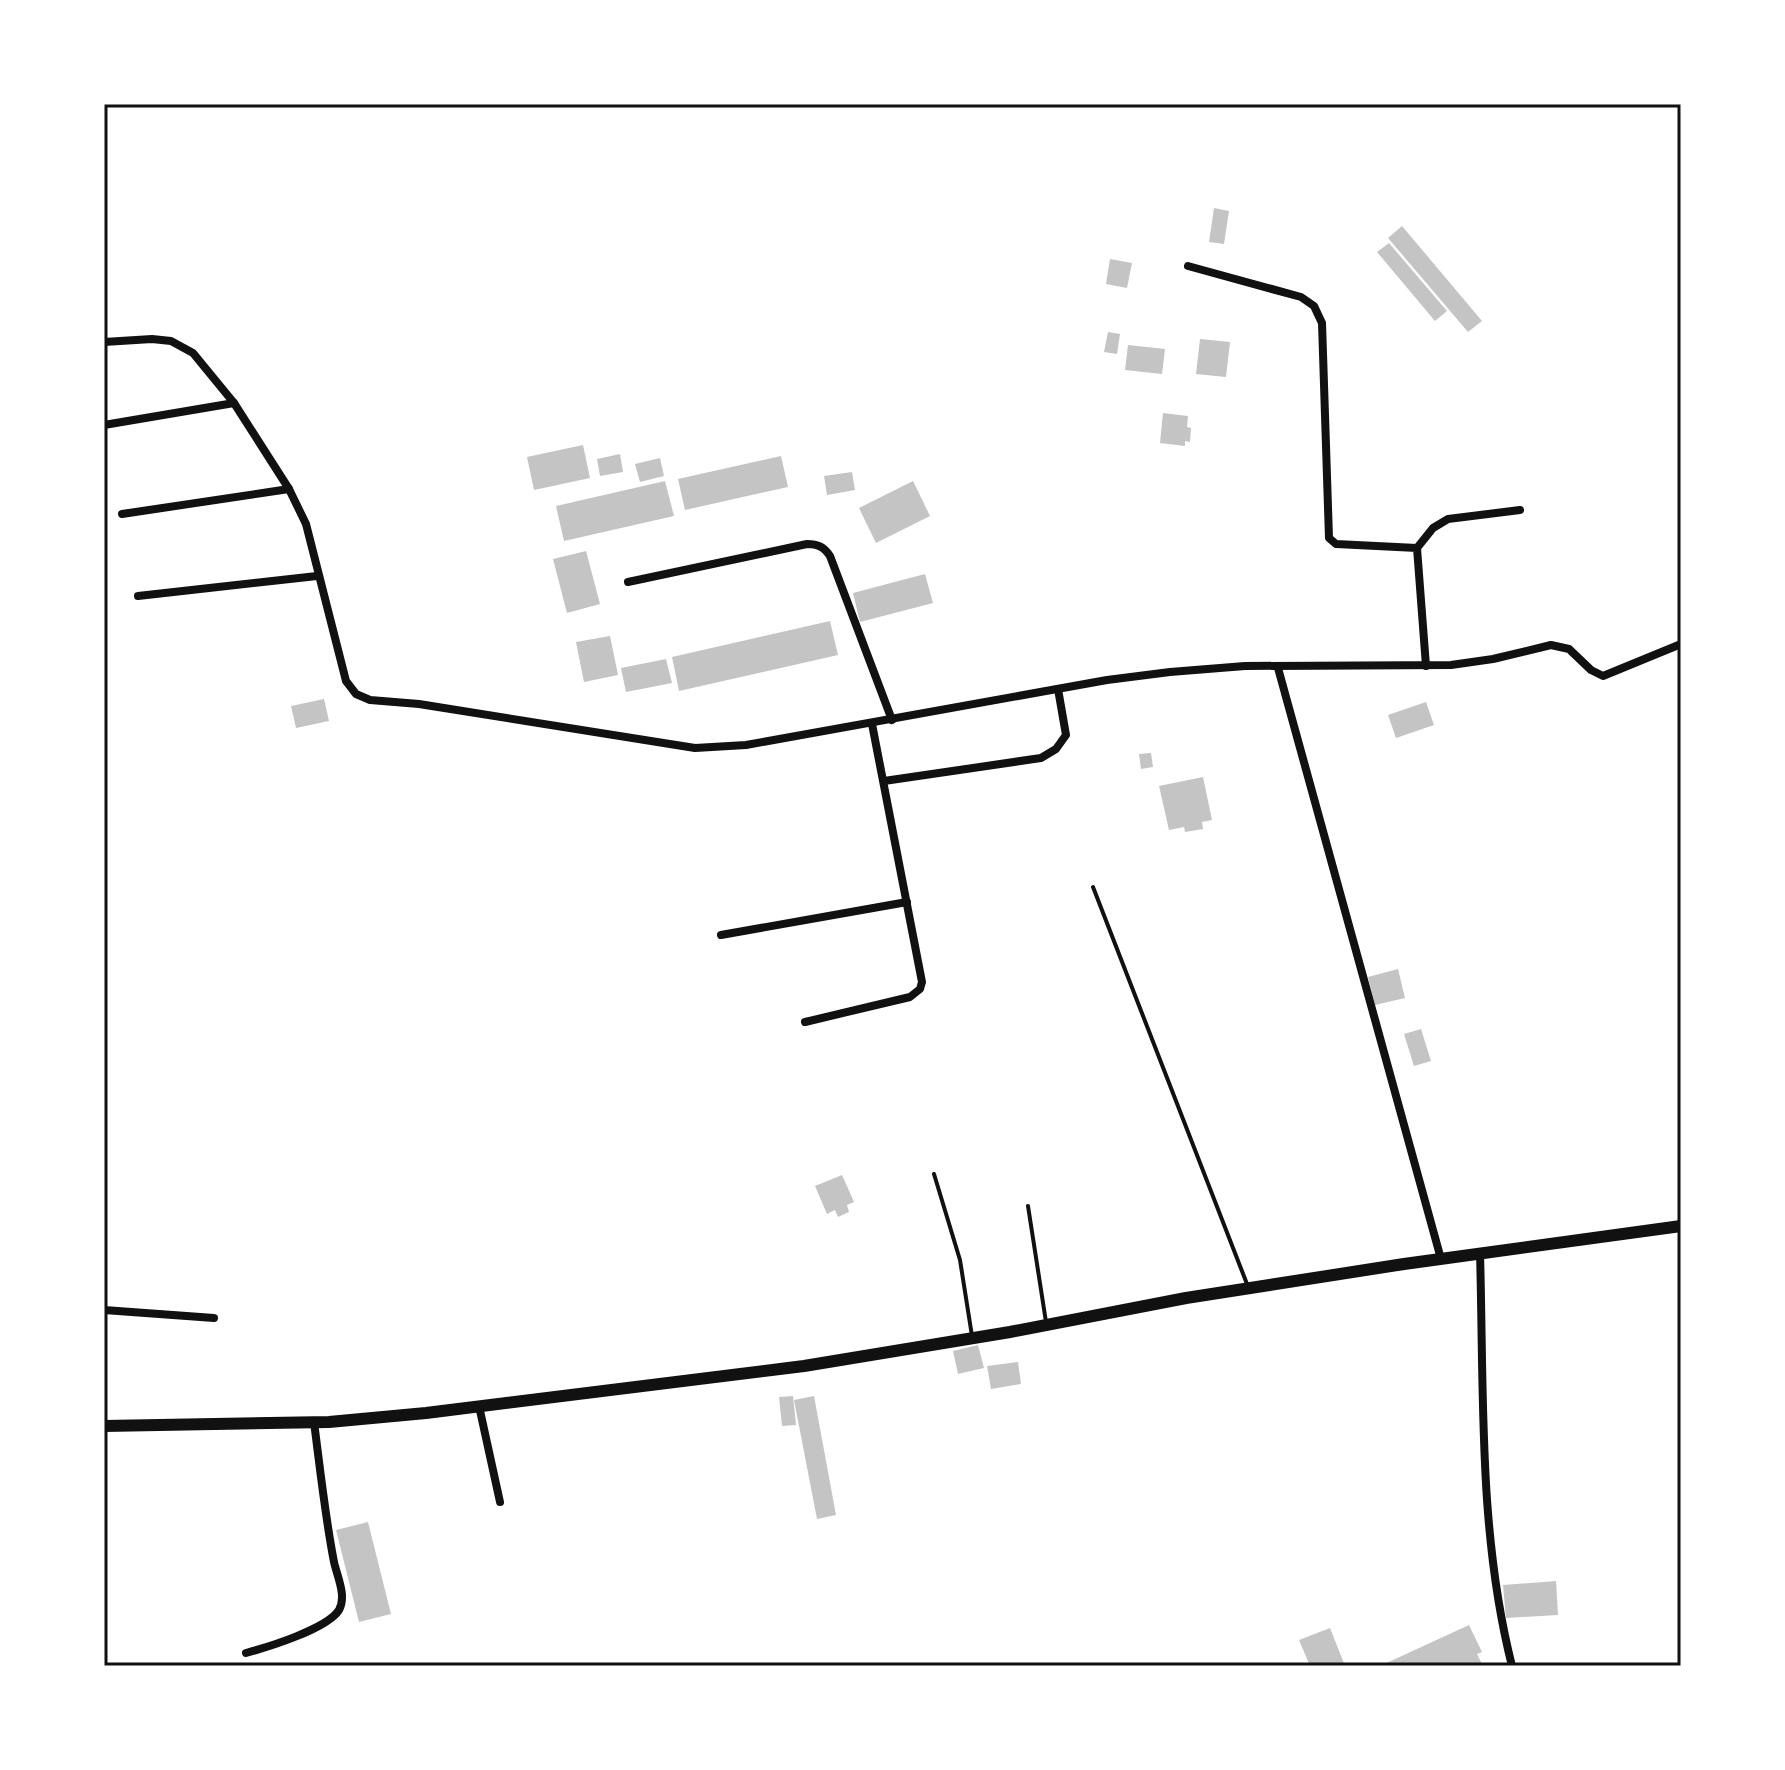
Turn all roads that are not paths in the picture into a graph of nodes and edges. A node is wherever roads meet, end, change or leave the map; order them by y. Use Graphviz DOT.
graph roads {
  1 [pos="1188,266"];
  2 [pos="104,342"];
  3 [pos="234,403"];
  4 [pos="104,425"];
  5 [pos="289,489"];
  6 [pos="1520,510"];
  7 [pos="122,514"];
  8 [pos="1417,548"];
  9 [pos="317,576"];
  10 [pos="628,582"];
  11 [pos="138,596"];
  12 [pos="1681,644"];
  13 [pos="1426,666"];
  14 [pos="1278,668"];
  15 [pos="1058,689"];
  16 [pos="892,720"];
  17 [pos="872,724"];
  18 [pos="884,781"];
  19 [pos="1093,887"];
  20 [pos="907,902"];
  21 [pos="721,935"];
  22 [pos="805,1022"];
  23 [pos="934,1174"];
  24 [pos="1028,1206"];
  25 [pos="1681,1226"];
  26 [pos="1480,1253"];
  27 [pos="1441,1259"];
  28 [pos="1249,1290"];
  29 [pos="104,1310"];
  30 [pos="214,1318"];
  31 [pos="1046,1324"];
  32 [pos="973,1338"];
  33 [pos="479,1406"];
  34 [pos="314,1422"];
  35 [pos="104,1426"];
  36 [pos="500,1502"];
  37 [pos="246,1653"];
  38 [pos="1512,1666"];
  1 -- 8 [label="street"];
  2 -- 3 [label="street"];
  3 -- 4 [label="street"];
  3 -- 5 [label="street"];
  5 -- 7 [label="street"];
  5 -- 9 [label="street"];
  6 -- 8 [label="street"];
  8 -- 13 [label="street"];
  9 -- 11 [label="street"];
  9 -- 17 [label="street"];
  10 -- 16 [label="street"];
  12 -- 13 [label="street"];
  13 -- 14 [label="street"];
  14 -- 15 [label="street"];
  14 -- 27 [label="street"];
  15 -- 16 [label="street"];
  15 -- 18 [label="street"];
  16 -- 17 [label="street"];
  17 -- 18 [label="street"];
  18 -- 20 [label="street"];
  19 -- 28 [label="lane"];
  20 -- 21 [label="street"];
  20 -- 22 [label="street"];
  23 -- 32 [label="lane"];
  24 -- 31 [label="lane"];
  25 -- 26 [label="main road"];
  26 -- 27 [label="main road"];
  26 -- 38 [label="street"];
  27 -- 28 [label="main road"];
  28 -- 31 [label="main road"];
  29 -- 30 [label="street"];
  31 -- 32 [label="main road"];
  32 -- 33 [label="main road"];
  33 -- 34 [label="main road"];
  33 -- 36 [label="street"];
  34 -- 35 [label="main road"];
  34 -- 37 [label="street"];
}
